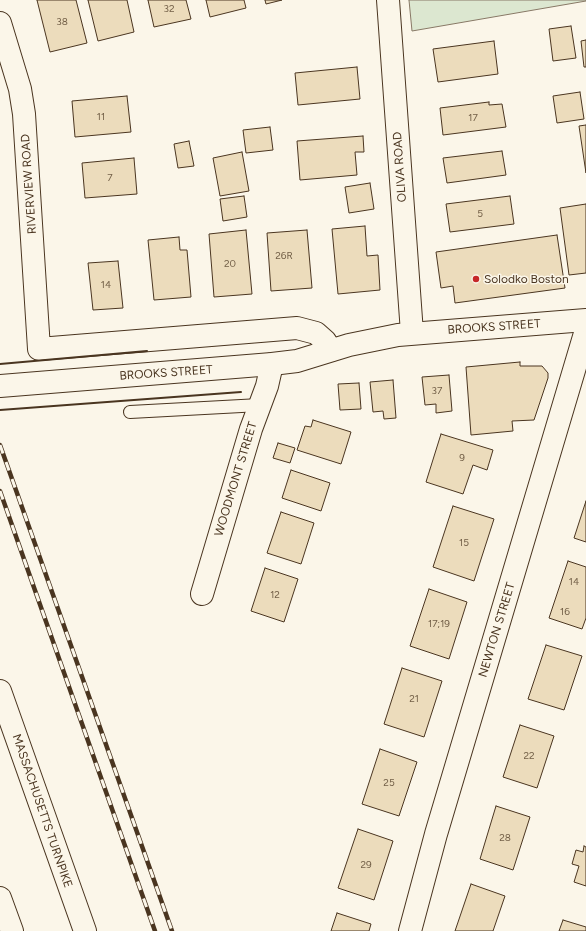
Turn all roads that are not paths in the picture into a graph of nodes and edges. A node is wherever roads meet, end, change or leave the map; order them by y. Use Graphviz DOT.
graph roads {
  1 [pos="388,0"];
  2 [pos="0,23"];
  3 [pos="586,320"];
  4 [pos="586,330"];
  5 [pos="412,333"];
  6 [pos="331,350"];
  7 [pos="272,364"];
  8 [pos="0,386"];
  9 [pos="260,405"];
  10 [pos="130,412"];
  11 [pos="202,594"];
  12 [pos="0,691"];
  13 [pos="0,898"];
  14 [pos="12,931"];
  15 [pos="85,931"];
  16 [pos="410,931"];
  1 -- 5 [label="main road, OLIVA ROAD"];
  2 -- 6 [label="main road, RIVERVIEW ROAD"];
  3 -- 5 [label="main road, BROOKS STREET"];
  4 -- 16 [label="main road, NEWTON STREET"];
  5 -- 6 [label="main road, BROOKS STREET"];
  6 -- 7 [label="main road, BROOKS STREET"];
  7 -- 8 [label="main road, BROOKS STREET"];
  7 -- 9 [label="main road, WOODMONT STREET"];
  9 -- 10 [label="lane"];
  9 -- 11 [label="main road, WOODMONT STREET"];
  12 -- 15 [label="main road, MASSACHUSETTS TURNPIKE"];
  13 -- 14 [label="main road"];
}
